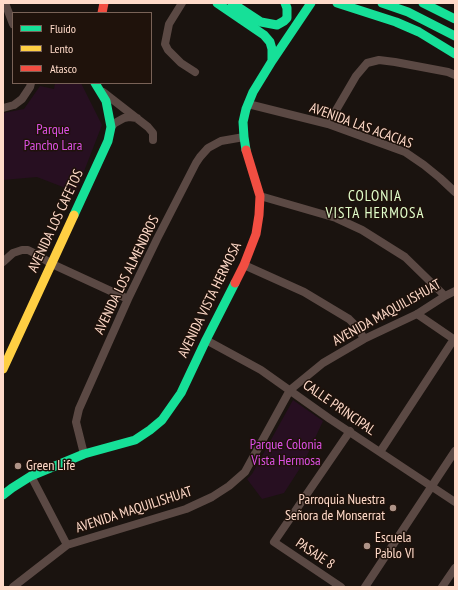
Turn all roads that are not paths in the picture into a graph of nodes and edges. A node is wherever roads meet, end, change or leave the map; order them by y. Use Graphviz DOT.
graph roads {
  1 [pos="5,3"];
  2 [pos="182,3"];
  3 [pos="217,3"];
  4 [pos="232,3"];
  5 [pos="285,3"];
  6 [pos="311,3"];
  7 [pos="337,3"];
  8 [pos="382,3"];
  9 [pos="423,3"];
  10 [pos="455,19"];
  11 [pos="12,21"];
  12 [pos="455,36"];
  13 [pos="455,54"];
  14 [pos="272,62"];
  15 [pos="195,72"];
  16 [pos="455,75"];
  17 [pos="31,84"];
  18 [pos="97,86"];
  19 [pos="248,104"];
  20 [pos="3,108"];
  21 [pos="139,119"];
  22 [pos="328,124"];
  23 [pos="111,127"];
  24 [pos="244,136"];
  25 [pos="153,140"];
  26 [pos="455,192"];
  27 [pos="260,196"];
  28 [pos="3,262"];
  29 [pos="52,264"];
  30 [pos="244,265"];
  31 [pos="455,291"];
  32 [pos="445,296"];
  33 [pos="128,299"];
  34 [pos="416,314"];
  35 [pos="364,339"];
  36 [pos="455,339"];
  37 [pos="206,340"];
  38 [pos="3,369"];
  39 [pos="290,390"];
  40 [pos="350,432"];
  41 [pos="455,451"];
  42 [pos="380,452"];
  43 [pos="84,454"];
  44 [pos="31,476"];
  45 [pos="431,486"];
  46 [pos="3,495"];
  47 [pos="455,502"];
  48 [pos="67,545"];
  49 [pos="455,568"];
  50 [pos="13,587"];
  51 [pos="341,587"];
  52 [pos="365,587"];
  53 [pos="442,587"];
  1 -- 11 [label="street"];
  2 -- 15 [label="street"];
  3 -- 14 [label="main road"];
  4 -- 5 [label="main road"];
  6 -- 14 [label="main road, AVENIDA VISTA HERMOSA"];
  7 -- 13 [label="main road"];
  8 -- 12 [label="main road"];
  9 -- 10 [label="main road"];
  14 -- 19 [label="main road, AVENIDA VISTA HERMOSA"];
  16 -- 22 [label="street"];
  17 -- 20 [label="street"];
  18 -- 21 [label="street"];
  18 -- 23 [label="main road, AVENIDA LOS CAFETOS"];
  19 -- 22 [label="street, AVENIDA LAS ACACIAS"];
  19 -- 24 [label="main road, AVENIDA VISTA HERMOSA"];
  21 -- 23 [label="street"];
  21 -- 25 [label="street"];
  22 -- 26 [label="street, AVENIDA LAS ACACIAS"];
  23 -- 29 [label="main road, AVENIDA LOS CAFETOS"];
  24 -- 27 [label="main road, AVENIDA VISTA HERMOSA"];
  24 -- 33 [label="street, AVENIDA LOS ALMENDROS"];
  27 -- 30 [label="main road, AVENIDA VISTA HERMOSA"];
  27 -- 32 [label="street"];
  28 -- 29 [label="street"];
  29 -- 33 [label="street"];
  29 -- 38 [label="main road, AVENIDA LOS CAFETOS"];
  30 -- 35 [label="street"];
  30 -- 37 [label="main road, AVENIDA VISTA HERMOSA"];
  31 -- 32 [label="street, AVENIDA MAQUILISHUAT"];
  32 -- 34 [label="street, AVENIDA MAQUILISHUAT"];
  33 -- 43 [label="street, AVENIDA LOS ALMENDROS"];
  34 -- 35 [label="street, AVENIDA MAQUILISHUAT"];
  34 -- 36 [label="street"];
  35 -- 39 [label="street, AVENIDA MAQUILISHUAT"];
  36 -- 42 [label="street"];
  37 -- 39 [label="street, CALLE PRINCIPAL"];
  37 -- 43 [label="main road, AVENIDA VISTA HERMOSA"];
  39 -- 40 [label="street, CALLE PRINCIPAL"];
  39 -- 48 [label="street, AVENIDA MAQUILISHUAT"];
  40 -- 42 [label="street, CALLE PRINCIPAL"];
  40 -- 51 [label="street, PASAJE 8"];
  41 -- 45 [label="street"];
  42 -- 45 [label="street, CALLE PRINCIPAL"];
  43 -- 44 [label="main road, AVENIDA VISTA HERMOSA"];
  44 -- 46 [label="main road, AVENIDA VISTA HERMOSA"];
  44 -- 48 [label="street"];
  45 -- 47 [label="street, CALLE PRINCIPAL"];
  45 -- 52 [label="street"];
  48 -- 50 [label="street, AVENIDA MAQUILISHUAT"];
  49 -- 53 [label="street"];
}
